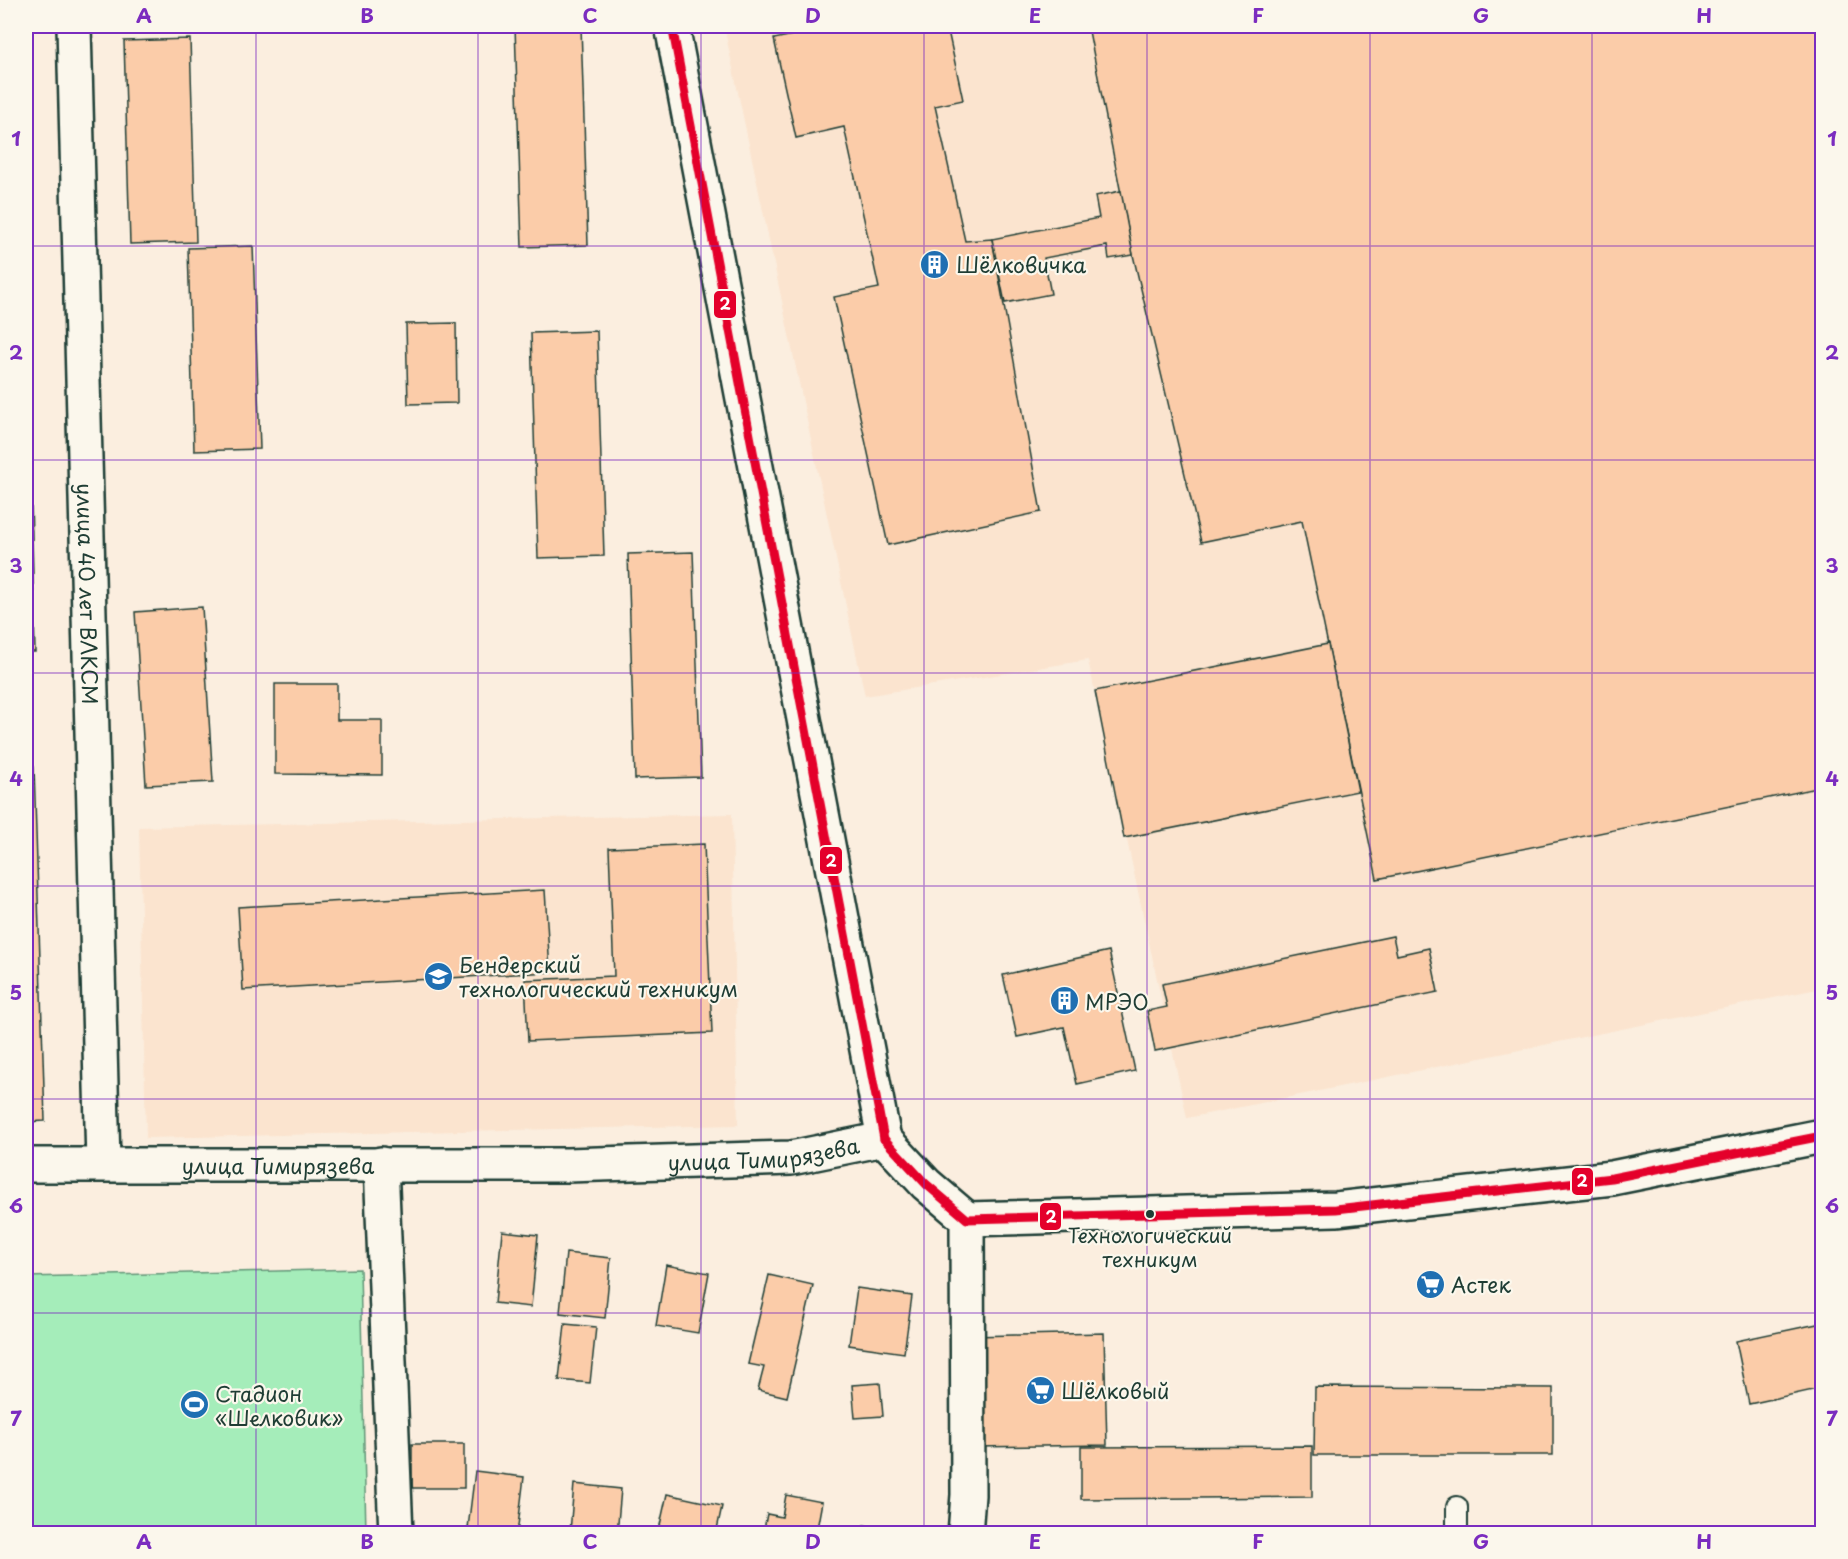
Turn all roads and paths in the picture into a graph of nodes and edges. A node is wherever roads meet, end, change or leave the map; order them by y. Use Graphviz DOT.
graph roads {
  1 [pos="74,26"];
  2 [pos="672,26"];
  3 [pos="1822,1137"];
  4 [pos="884,1139"];
  5 [pos="104,1164"];
  6 [pos="381,1164"];
  7 [pos="26,1165"];
  8 [pos="967,1219"];
  9 [pos="1457,1507"];
  10 [pos="396,1533"];
  11 [pos="965,1533"];
  12 [pos="1457,1533"];
  1 -- 5 [label="street, улица 40 лет ВЛКСМ"];
  2 -- 4 [label="street"];
  3 -- 8 [label="street"];
  4 -- 6 [label="street, улица Тимирязева"];
  4 -- 8 [label="street, улица Тимирязева"];
  5 -- 6 [label="street, улица Тимирязева"];
  5 -- 7 [label="street, улица Тимирязева"];
  6 -- 10 [label="street"];
  8 -- 11 [label="street"];
  9 -- 12 [label="lane"];
}
